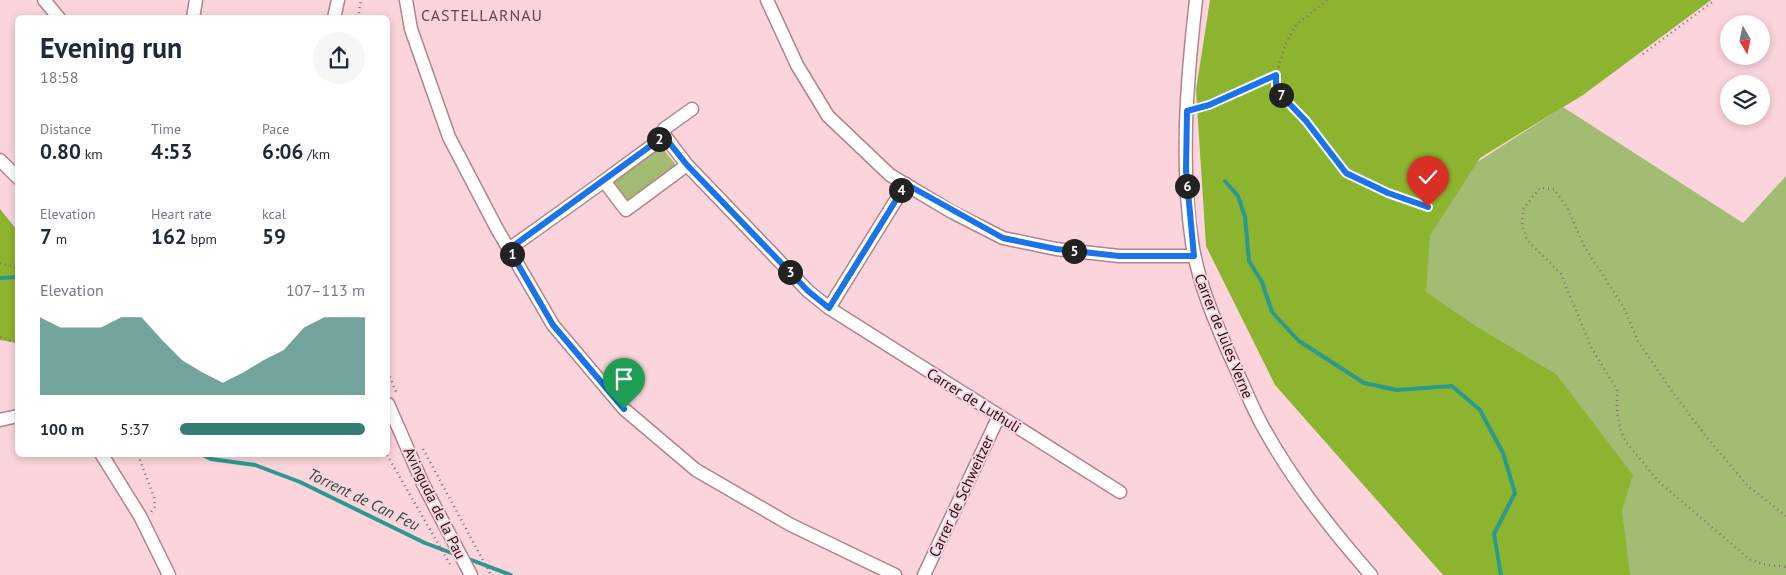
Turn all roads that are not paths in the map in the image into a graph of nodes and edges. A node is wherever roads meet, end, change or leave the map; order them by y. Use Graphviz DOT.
graph roads {
  1 [pos="44,0"];
  2 [pos="196,0"];
  3 [pos="338,0"];
  4 [pos="406,0"];
  5 [pos="767,0"];
  6 [pos="1195,0"];
  7 [pos="56,15"];
  8 [pos="194,15"];
  9 [pos="335,15"];
  10 [pos="692,109"];
  11 [pos="664,136"];
  12 [pos="0,160"];
  13 [pos="687,165"];
  14 [pos="15,175"];
  15 [pos="604,181"];
  16 [pos="906,184"];
  17 [pos="509,249"];
  18 [pos="1194,256"];
  19 [pos="829,308"];
  20 [pos="392,400"];
  21 [pos="999,416"];
  22 [pos="15,417"];
  23 [pos="0,420"];
  24 [pos="103,457"];
  25 [pos="1120,492"];
  26 [pos="169,575"];
  27 [pos="471,575"];
  28 [pos="896,575"];
  29 [pos="924,575"];
  30 [pos="1370,575"];
  1 -- 7 [label="street"];
  2 -- 8 [label="street"];
  3 -- 9 [label="street"];
  4 -- 17 [label="street"];
  5 -- 16 [label="street"];
  6 -- 18 [label="street, Carrer de Jules Verne"];
  10 -- 11 [label="street"];
  11 -- 13 [label="street, Carrer de Luthuli"];
  11 -- 15 [label="street"];
  12 -- 14 [label="street"];
  13 -- 15 [label="street"];
  13 -- 19 [label="street, Carrer de Luthuli"];
  15 -- 17 [label="street"];
  16 -- 18 [label="street"];
  16 -- 19 [label="street"];
  17 -- 28 [label="street"];
  18 -- 30 [label="street, Carrer de Jules Verne"];
  19 -- 21 [label="street, Carrer de Luthuli"];
  20 -- 27 [label="street, Avinguda de la Pau"];
  21 -- 25 [label="street, Carrer de Luthuli"];
  21 -- 29 [label="street, Carrer de Schweitzer"];
  22 -- 23 [label="street"];
  24 -- 26 [label="street"];
}
